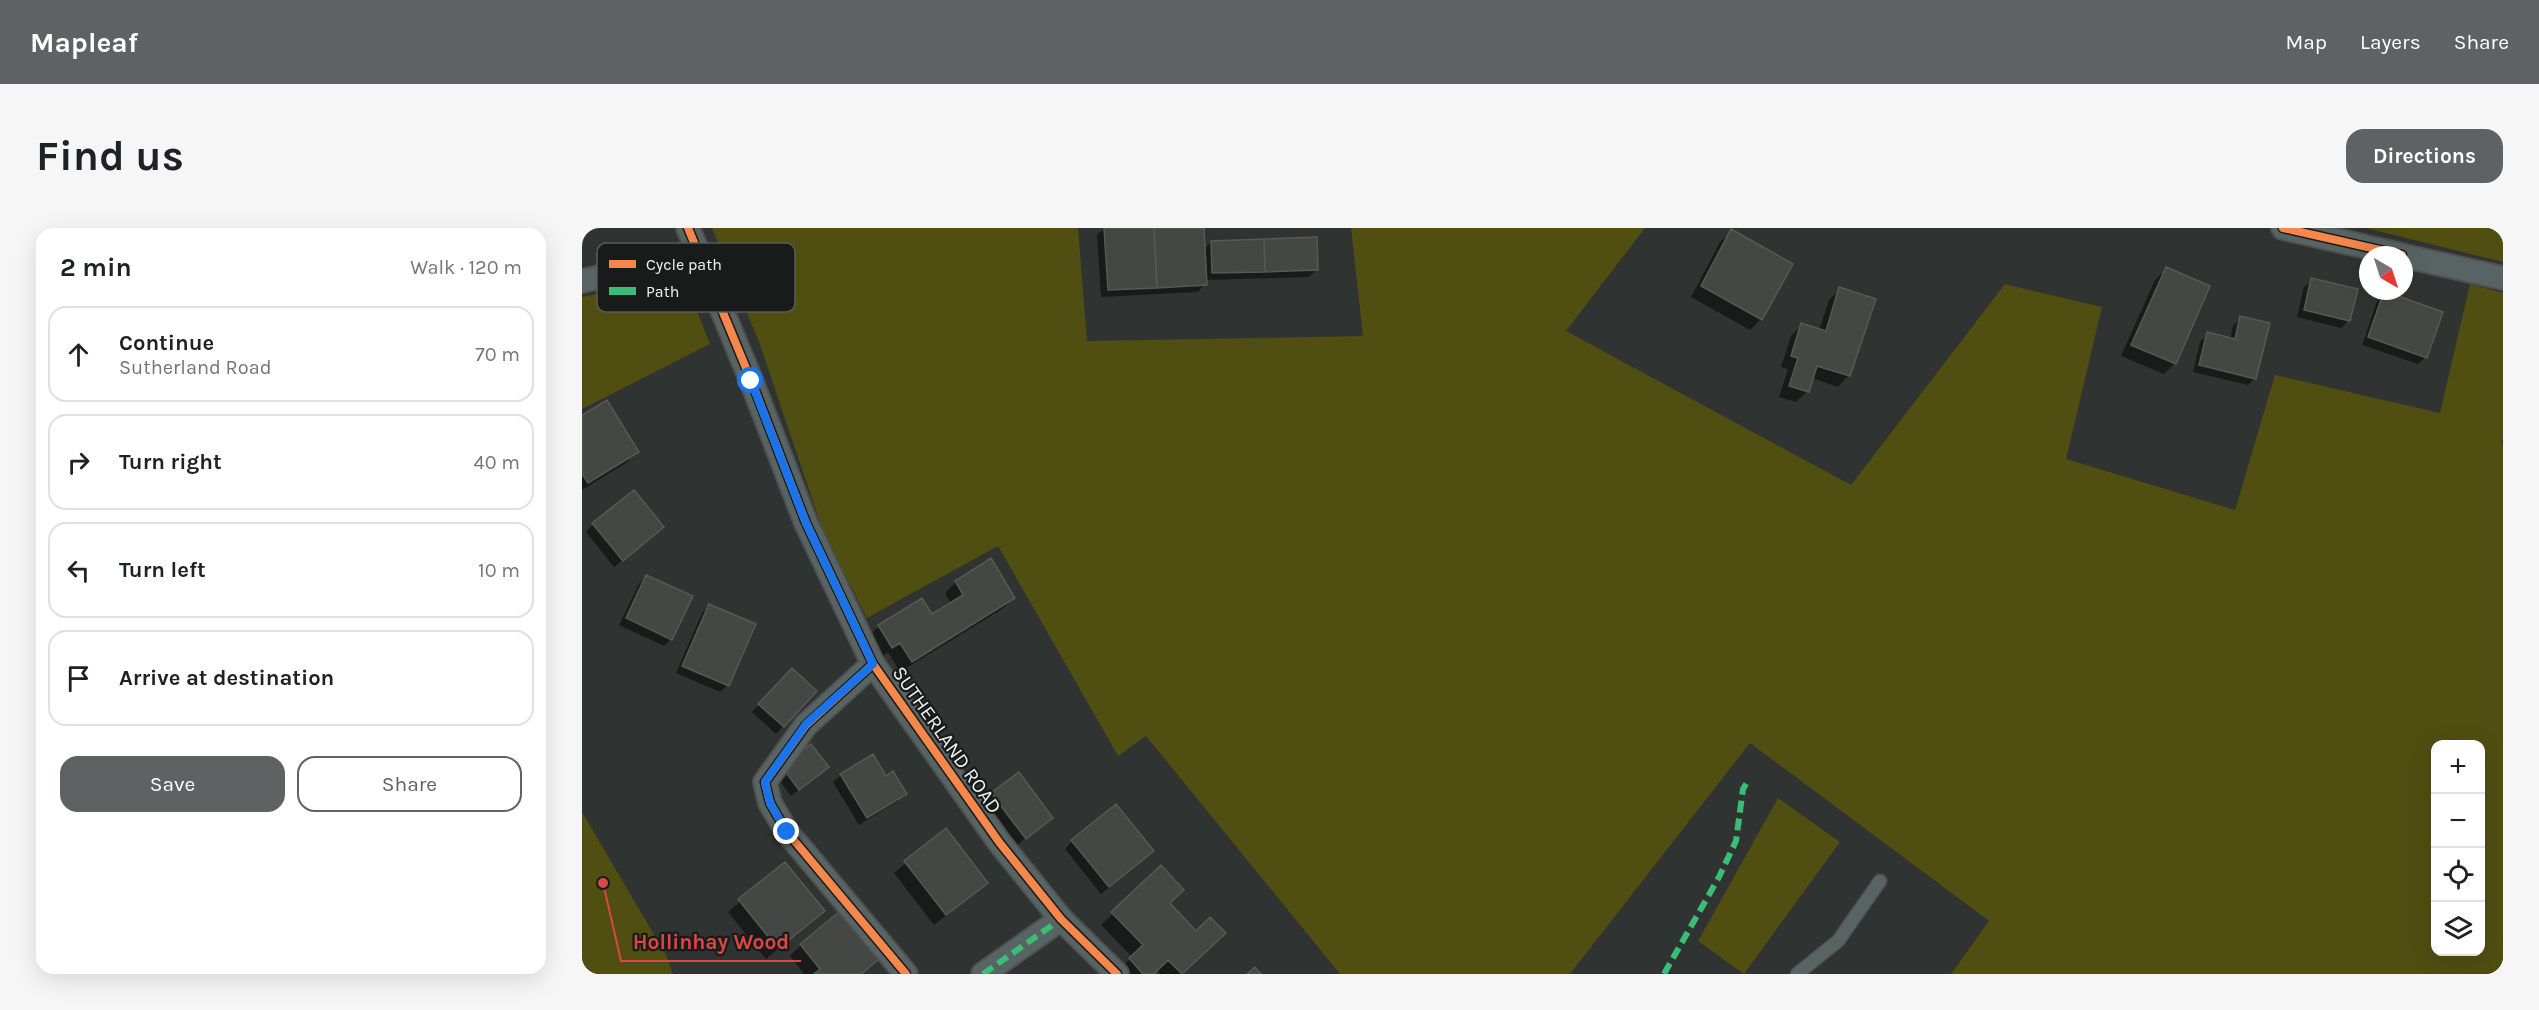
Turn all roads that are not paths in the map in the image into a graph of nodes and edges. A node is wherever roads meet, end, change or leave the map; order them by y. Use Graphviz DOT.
graph roads {
  1 [pos="688,228"];
  2 [pos="2283,228"];
  3 [pos="694,243"];
  4 [pos="2363,246"];
  5 [pos="2413,257"];
  6 [pos="597,278"];
  7 [pos="2503,278"];
  8 [pos="582,281"];
  9 [pos="723,312"];
  10 [pos="873,664"];
  11 [pos="1880,881"];
  12 [pos="1061,920"];
  13 [pos="906,974"];
  14 [pos="983,974"];
  15 [pos="1117,974"];
  16 [pos="1797,974"];
  1 -- 3 [label="street, SUTHERLAND ROAD"];
  2 -- 4 [label="street"];
  5 -- 7 [label="street"];
  6 -- 8 [label="street"];
  9 -- 10 [label="street, SUTHERLAND ROAD"];
  10 -- 12 [label="street, SUTHERLAND ROAD"];
  10 -- 13 [label="street"];
  11 -- 16 [label="lane"];
  12 -- 14 [label="street"];
  12 -- 15 [label="street, SUTHERLAND ROAD"];
}
